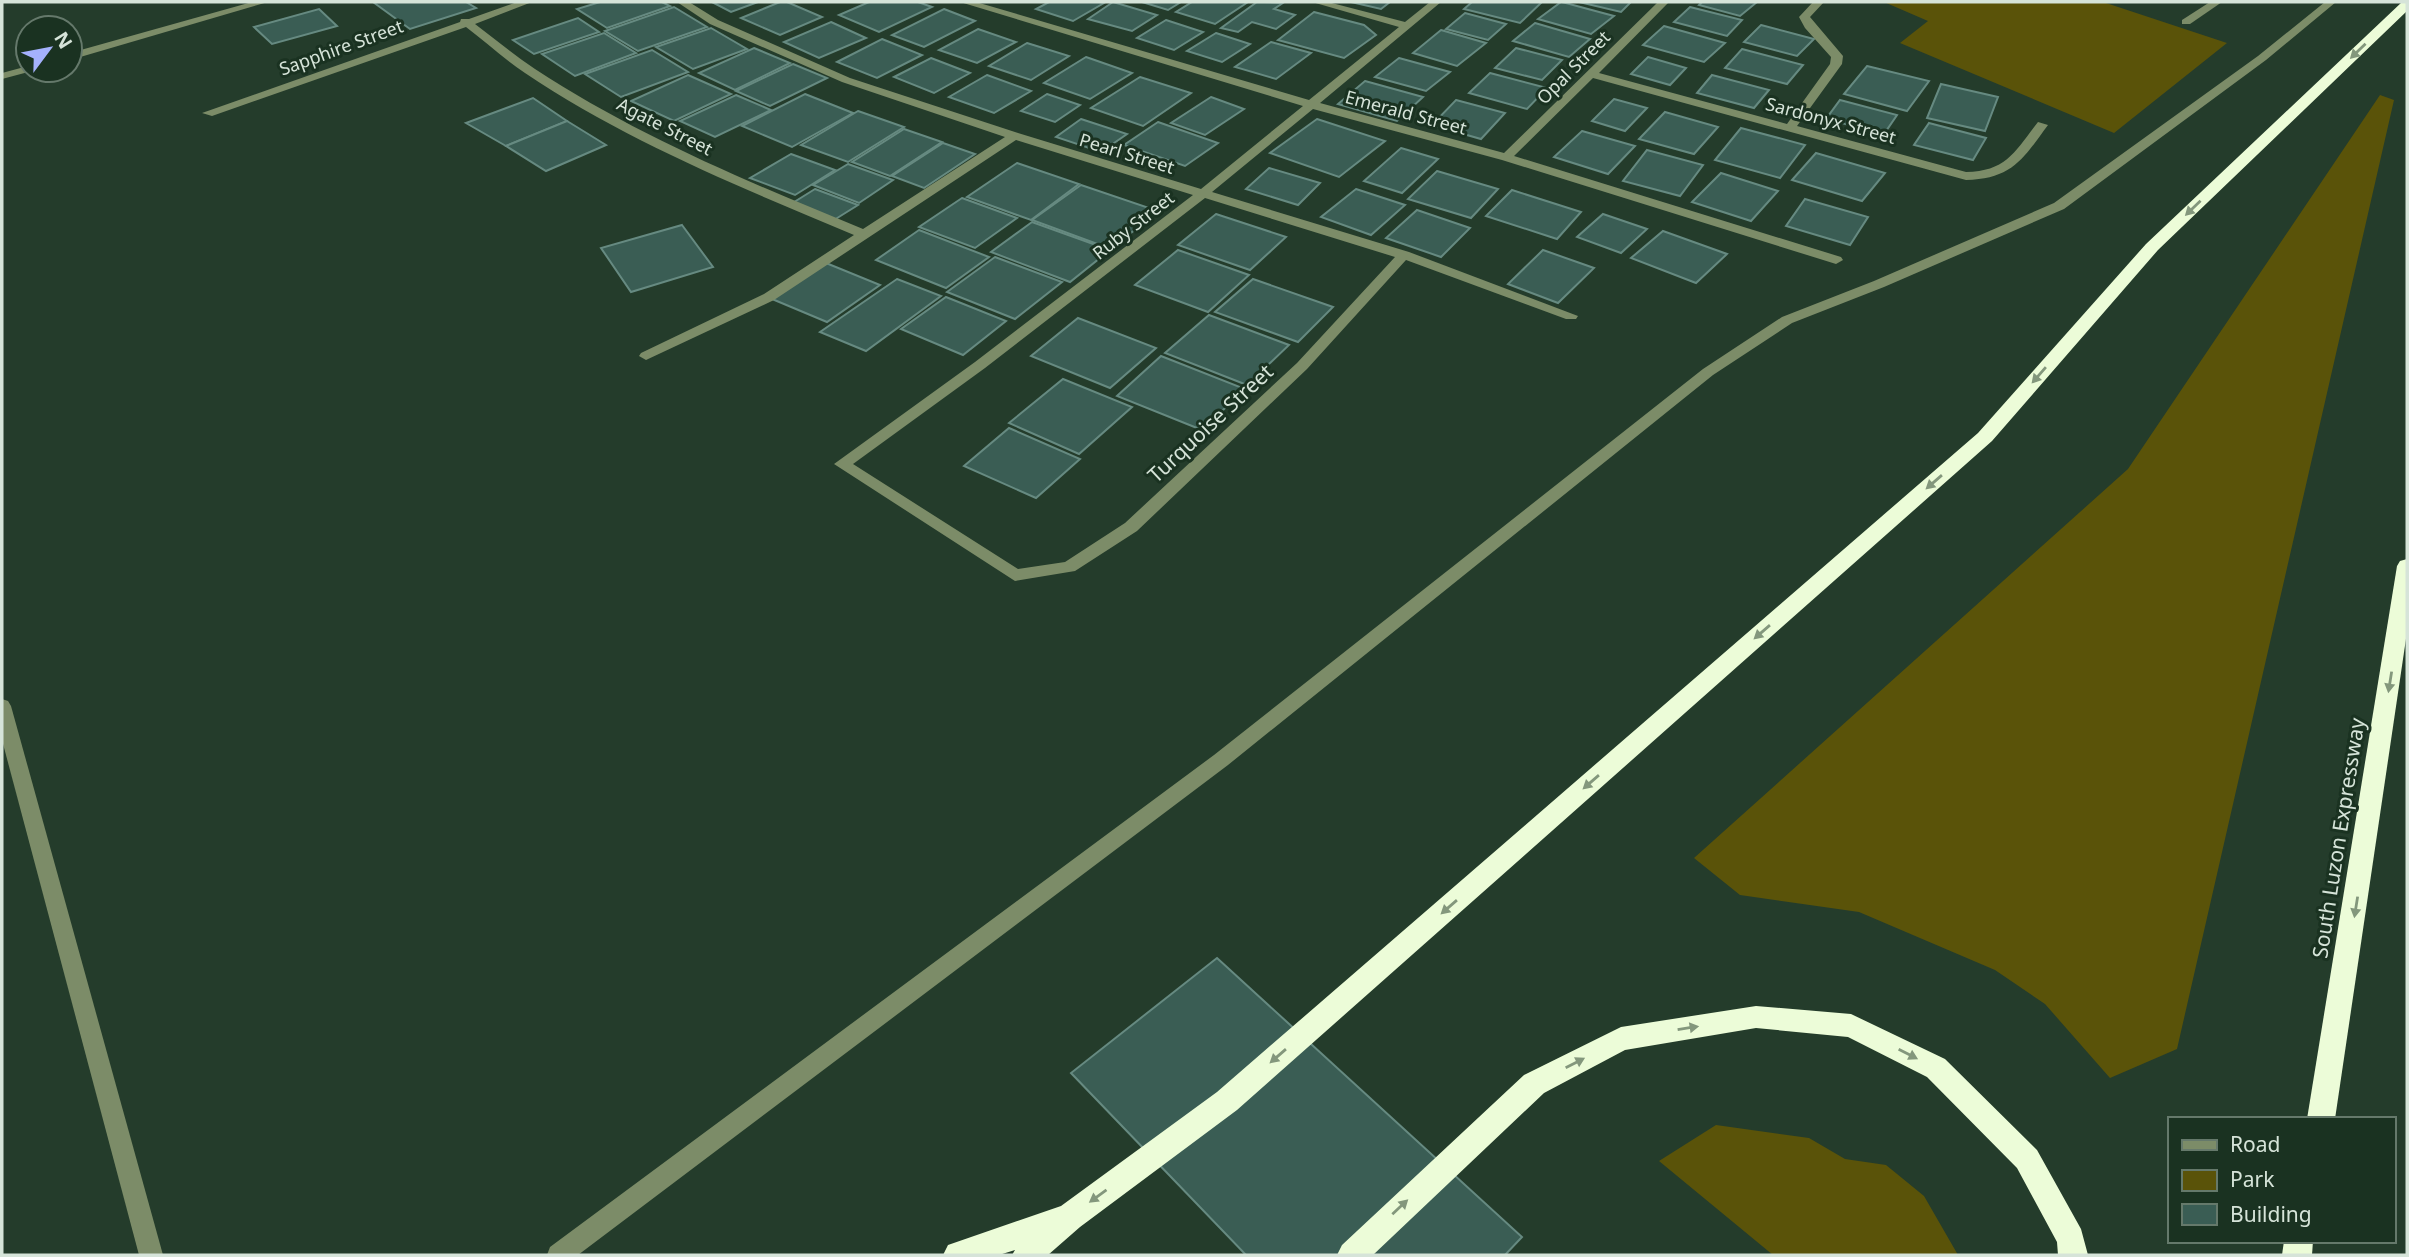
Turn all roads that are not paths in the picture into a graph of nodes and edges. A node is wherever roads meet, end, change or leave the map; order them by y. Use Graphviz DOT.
graph roads {
  1 [pos="264,2"];
  2 [pos="527,2"];
  3 [pos="682,2"];
  4 [pos="965,2"];
  5 [pos="1317,2"];
  6 [pos="1436,2"];
  7 [pos="1664,2"];
  8 [pos="1819,2"];
  9 [pos="2217,2"];
  10 [pos="2331,2"];
  11 [pos="2407,4"];
  12 [pos="466,21"];
  13 [pos="2186,22"];
  14 [pos="1408,26"];
  15 [pos="84,53"];
  16 [pos="1591,74"];
  17 [pos="1310,104"];
  18 [pos="208,113"];
  19 [pos="2042,125"];
  20 [pos="1791,127"];
  21 [pos="1014,136"];
  22 [pos="1506,157"];
  23 [pos="1202,194"];
  24 [pos="863,234"];
  25 [pos="1404,256"];
  26 [pos="1836,260"];
  27 [pos="1571,316"];
  28 [pos="646,356"];
  29 [pos="2407,566"];
  30 [pos="1015,575"];
  31 [pos="2,706"];
  32 [pos="2321,1117"];
  33 [pos="1070,1217"];
  34 [pos="151,1255"];
  35 [pos="559,1255"];
  36 [pos="958,1255"];
  37 [pos="1027,1255"];
  38 [pos="1352,1255"];
  39 [pos="2073,1255"];
  1 -- 15 [label="street"];
  2 -- 12 [label="street, Sapphire Street"];
  3 -- 21 [label="street, Pearl Street"];
  4 -- 17 [label="street, Emerald Street"];
  5 -- 14 [label="street"];
  6 -- 14 [label="street, Ruby Street"];
  7 -- 16 [label="street, Opal Street"];
  8 -- 20 [label="street"];
  9 -- 13 [label="street"];
  10 -- 35 [label="street"];
  11 -- 33 [label="highway, one-way"];
  12 -- 18 [label="street, Sapphire Street"];
  12 -- 24 [label="street, Agate Street"];
  14 -- 17 [label="street, Ruby Street"];
  16 -- 20 [label="street, Sardonyx Street"];
  16 -- 22 [label="street, Opal Street"];
  17 -- 22 [label="street, Emerald Street"];
  17 -- 23 [label="street, Ruby Street"];
  19 -- 20 [label="street, Sardonyx Street"];
  21 -- 23 [label="street, Pearl Street"];
  21 -- 24 [label="street"];
  22 -- 26 [label="street, Emerald Street"];
  23 -- 25 [label="street, Pearl Street"];
  23 -- 30 [label="street, Ruby Street"];
  24 -- 28 [label="street"];
  25 -- 27 [label="street, Pearl Street"];
  25 -- 30 [label="street, Turquoise Street"];
  29 -- 32 [label="highway, South Luzon Expressway, one-way"];
  31 -- 34 [label="street"];
  33 -- 36 [label="highway"];
  33 -- 37 [label="highway"];
  38 -- 39 [label="highway, one-way"];
}
